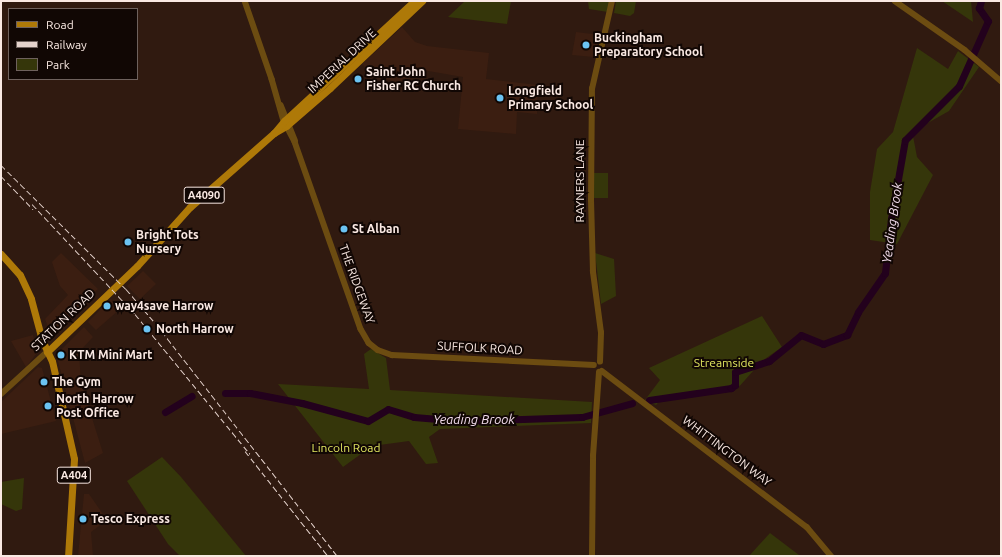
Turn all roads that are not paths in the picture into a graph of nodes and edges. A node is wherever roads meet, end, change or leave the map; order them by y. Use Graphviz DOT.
graph roads {
  1 [pos="245,1"];
  2 [pos="414,1"];
  3 [pos="422,1"];
  4 [pos="612,1"];
  5 [pos="895,1"];
  6 [pos="1001,81"];
  7 [pos="287,122"];
  8 [pos="1,254"];
  9 [pos="140,262"];
  10 [pos="369,343"];
  11 [pos="48,355"];
  12 [pos="600,362"];
  13 [pos="594,365"];
  14 [pos="600,371"];
  15 [pos="608,377"];
  16 [pos="598,382"];
  17 [pos="1,394"];
  18 [pos="68,556"];
  19 [pos="592,556"];
  20 [pos="831,556"];
  1 -- 7 [label="street, THE RIDGEWAY"];
  2 -- 7 [label="main road, IMPERIAL DRIVE / A4090"];
  3 -- 7 [label="main road, IMPERIAL DRIVE / A4090"];
  4 -- 12 [label="street, RAYNERS LANE"];
  5 -- 6 [label="street"];
  7 -- 9 [label="main road, IMPERIAL DRIVE / A4090"];
  7 -- 10 [label="street, THE RIDGEWAY"];
  8 -- 11 [label="main road, A404"];
  9 -- 11 [label="main road, STATION ROAD / A4090"];
  10 -- 13 [label="street, SUFFOLK ROAD"];
  11 -- 17 [label="street, STATION ROAD"];
  11 -- 18 [label="main road, A404"];
  12 -- 13 [label="street"];
  12 -- 14 [label="street, RAYNERS LANE"];
  13 -- 14 [label="street"];
  14 -- 15 [label="street, WHITTINGTON WAY"];
  14 -- 16 [label="street, RAYNERS LANE"];
  15 -- 16 [label="street"];
  15 -- 20 [label="street, WHITTINGTON WAY"];
  16 -- 19 [label="street, RAYNERS LANE"];
}
